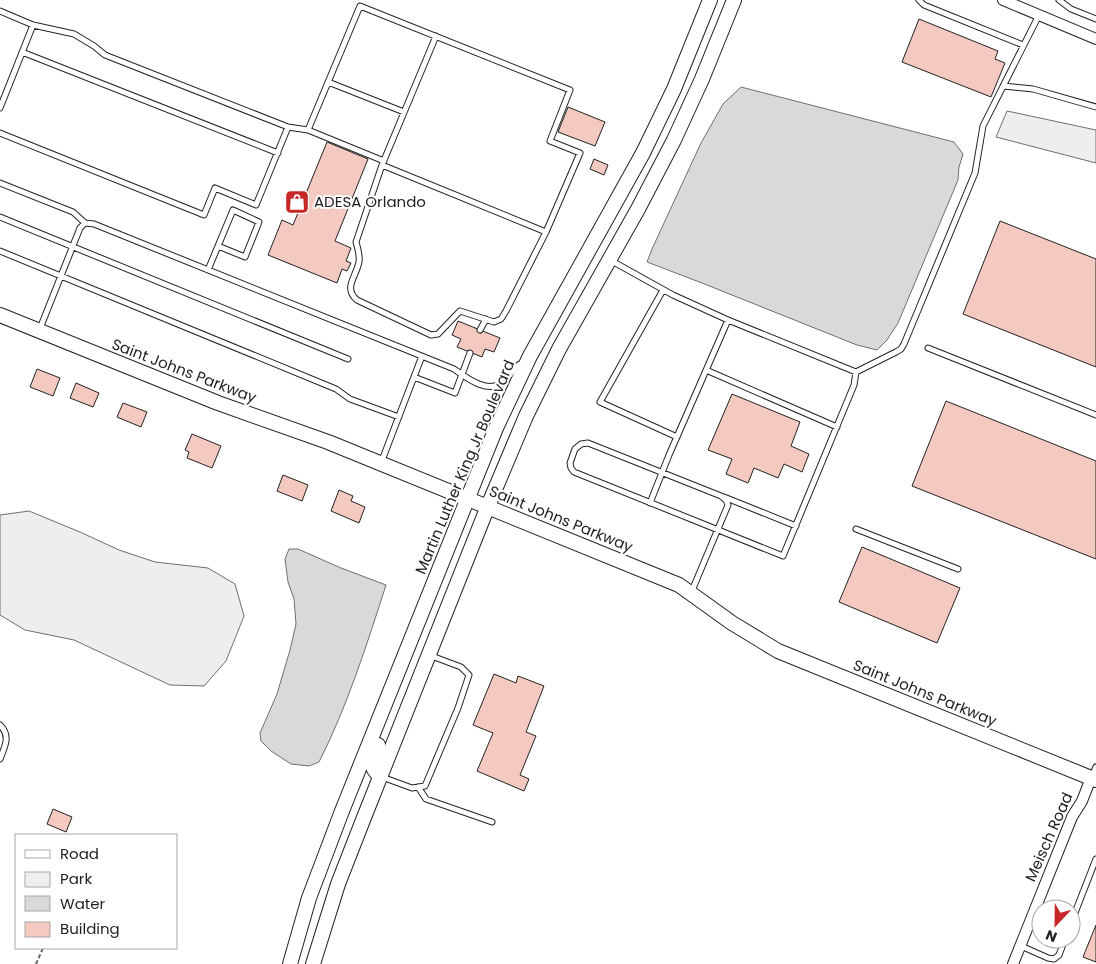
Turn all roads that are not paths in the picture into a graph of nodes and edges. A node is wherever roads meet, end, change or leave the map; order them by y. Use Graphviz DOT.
graph roads {
  1 [pos="710,0"];
  2 [pos="734,0"];
  3 [pos="919,0"];
  4 [pos="1003,0"];
  5 [pos="1059,0"];
  6 [pos="0,11"];
  7 [pos="1038,15"];
  8 [pos="1096,19"];
  9 [pos="33,24"];
  10 [pos="436,36"];
  11 [pos="1096,39"];
  12 [pos="1024,45"];
  13 [pos="22,52"];
  14 [pos="328,82"];
  15 [pos="1002,86"];
  16 [pos="1096,107"];
  17 [pos="0,108"];
  18 [pos="404,112"];
  19 [pos="288,127"];
  20 [pos="308,130"];
  21 [pos="0,133"];
  22 [pos="278,153"];
  23 [pos="383,163"];
  24 [pos="0,183"];
  25 [pos="0,217"];
  26 [pos="85,223"];
  27 [pos="546,232"];
  28 [pos="73,246"];
  29 [pos="218,246"];
  30 [pos="0,251"];
  31 [pos="607,263"];
  32 [pos="208,270"];
  33 [pos="577,272"];
  34 [pos="61,276"];
  35 [pos="663,290"];
  36 [pos="0,315"];
  37 [pos="486,319"];
  38 [pos="728,320"];
  39 [pos="480,330"];
  40 [pos="39,331"];
  41 [pos="928,348"];
  42 [pos="470,352"];
  43 [pos="422,356"];
  44 [pos="530,356"];
  45 [pos="348,358"];
  46 [pos="706,370"];
  47 [pos="856,372"];
  48 [pos="462,375"];
  49 [pos="414,377"];
  50 [pos="1096,415"];
  51 [pos="399,417"];
  52 [pos="837,427"];
  53 [pos="677,437"];
  54 [pos="381,463"];
  55 [pos="662,472"];
  56 [pos="721,496"];
  57 [pos="468,498"];
  58 [pos="650,503"];
  59 [pos="488,506"];
  60 [pos="796,526"];
  61 [pos="856,529"];
  62 [pos="718,530"];
  63 [pos="958,569"];
  64 [pos="691,593"];
  65 [pos="429,654"];
  66 [pos="396,678"];
  67 [pos="0,724"];
  68 [pos="0,759"];
  69 [pos="1094,775"];
  70 [pos="380,776"];
  71 [pos="418,787"];
  72 [pos="492,822"];
  73 [pos="1096,859"];
  74 [pos="1081,899"];
  75 [pos="1020,946"];
  76 [pos="1061,949"];
  77 [pos="1057,957"];
  78 [pos="290,964"];
  79 [pos="313,964"];
  80 [pos="1013,964"];
  81 [pos="1061,964"];
  1 -- 33 [label="main road, Martin Luther King Jr Boulevard"];
  2 -- 31 [label="main road"];
  3 -- 12 [label="lane"];
  4 -- 7 [label="street"];
  5 -- 8 [label="lane"];
  6 -- 9 [label="lane"];
  7 -- 11 [label="street"];
  7 -- 12 [label="lane"];
  9 -- 13 [label="lane"];
  9 -- 19 [label="lane"];
  10 -- 14 [label="lane"];
  10 -- 18 [label="lane"];
  10 -- 27 [label="lane"];
  12 -- 15 [label="lane"];
  13 -- 17 [label="lane"];
  13 -- 22 [label="lane"];
  14 -- 18 [label="lane"];
  14 -- 20 [label="lane"];
  15 -- 16 [label="lane"];
  15 -- 47 [label="lane"];
  18 -- 23 [label="lane"];
  19 -- 20 [label="lane"];
  19 -- 22 [label="lane"];
  20 -- 23 [label="lane"];
  21 -- 22 [label="lane"];
  23 -- 27 [label="lane"];
  23 -- 37 [label="lane"];
  24 -- 26 [label="lane"];
  25 -- 28 [label="lane"];
  26 -- 28 [label="lane"];
  26 -- 32 [label="lane"];
  27 -- 37 [label="lane"];
  28 -- 34 [label="lane"];
  28 -- 45 [label="lane"];
  29 -- 29 [label="lane"];
  29 -- 32 [label="lane"];
  30 -- 34 [label="lane"];
  31 -- 33 [label="main road"];
  31 -- 35 [label="lane"];
  31 -- 59 [label="main road"];
  32 -- 43 [label="lane"];
  33 -- 44 [label="main road, Martin Luther King Jr Boulevard"];
  34 -- 40 [label="lane"];
  34 -- 51 [label="lane"];
  35 -- 38 [label="lane"];
  35 -- 53 [label="lane"];
  36 -- 40 [label="main road, Saint Johns Parkway"];
  37 -- 39 [label="lane"];
  38 -- 46 [label="lane"];
  38 -- 47 [label="lane"];
  40 -- 54 [label="main road, Saint Johns Parkway"];
  41 -- 50 [label="lane"];
  42 -- 48 [label="lane"];
  43 -- 48 [label="lane"];
  43 -- 49 [label="lane"];
  44 -- 48 [label="lane"];
  44 -- 57 [label="main road, Martin Luther King Jr Boulevard"];
  46 -- 52 [label="lane"];
  46 -- 53 [label="lane"];
  47 -- 52 [label="lane"];
  48 -- 49 [label="lane"];
  49 -- 51 [label="lane"];
  51 -- 54 [label="lane"];
  52 -- 60 [label="lane"];
  53 -- 55 [label="lane"];
  54 -- 57 [label="main road, Saint Johns Parkway"];
  55 -- 56 [label="lane"];
  55 -- 58 [label="lane"];
  55 -- 58 [label="lane"];
  56 -- 60 [label="lane"];
  56 -- 62 [label="lane"];
  57 -- 59 [label="main road, Saint Johns Parkway"];
  57 -- 66 [label="main road, Martin Luther King Jr Boulevard"];
  58 -- 62 [label="lane"];
  59 -- 64 [label="main road, Saint Johns Parkway"];
  59 -- 65 [label="main road"];
  60 -- 62 [label="lane"];
  61 -- 63 [label="lane"];
  62 -- 64 [label="lane"];
  64 -- 69 [label="main road, Saint Johns Parkway"];
  65 -- 70 [label="main road"];
  65 -- 71 [label="lane"];
  66 -- 70 [label="main road"];
  66 -- 78 [label="main road, Martin Luther King Jr Boulevard"];
  67 -- 68 [label="lane"];
  69 -- 75 [label="street, Meisch Road"];
  70 -- 71 [label="lane"];
  70 -- 79 [label="main road"];
  71 -- 72 [label="lane"];
  73 -- 74 [label="lane"];
  75 -- 77 [label="lane"];
  75 -- 80 [label="street, Meisch Road"];
  76 -- 77 [label="lane"];
  77 -- 81 [label="lane"];
}
